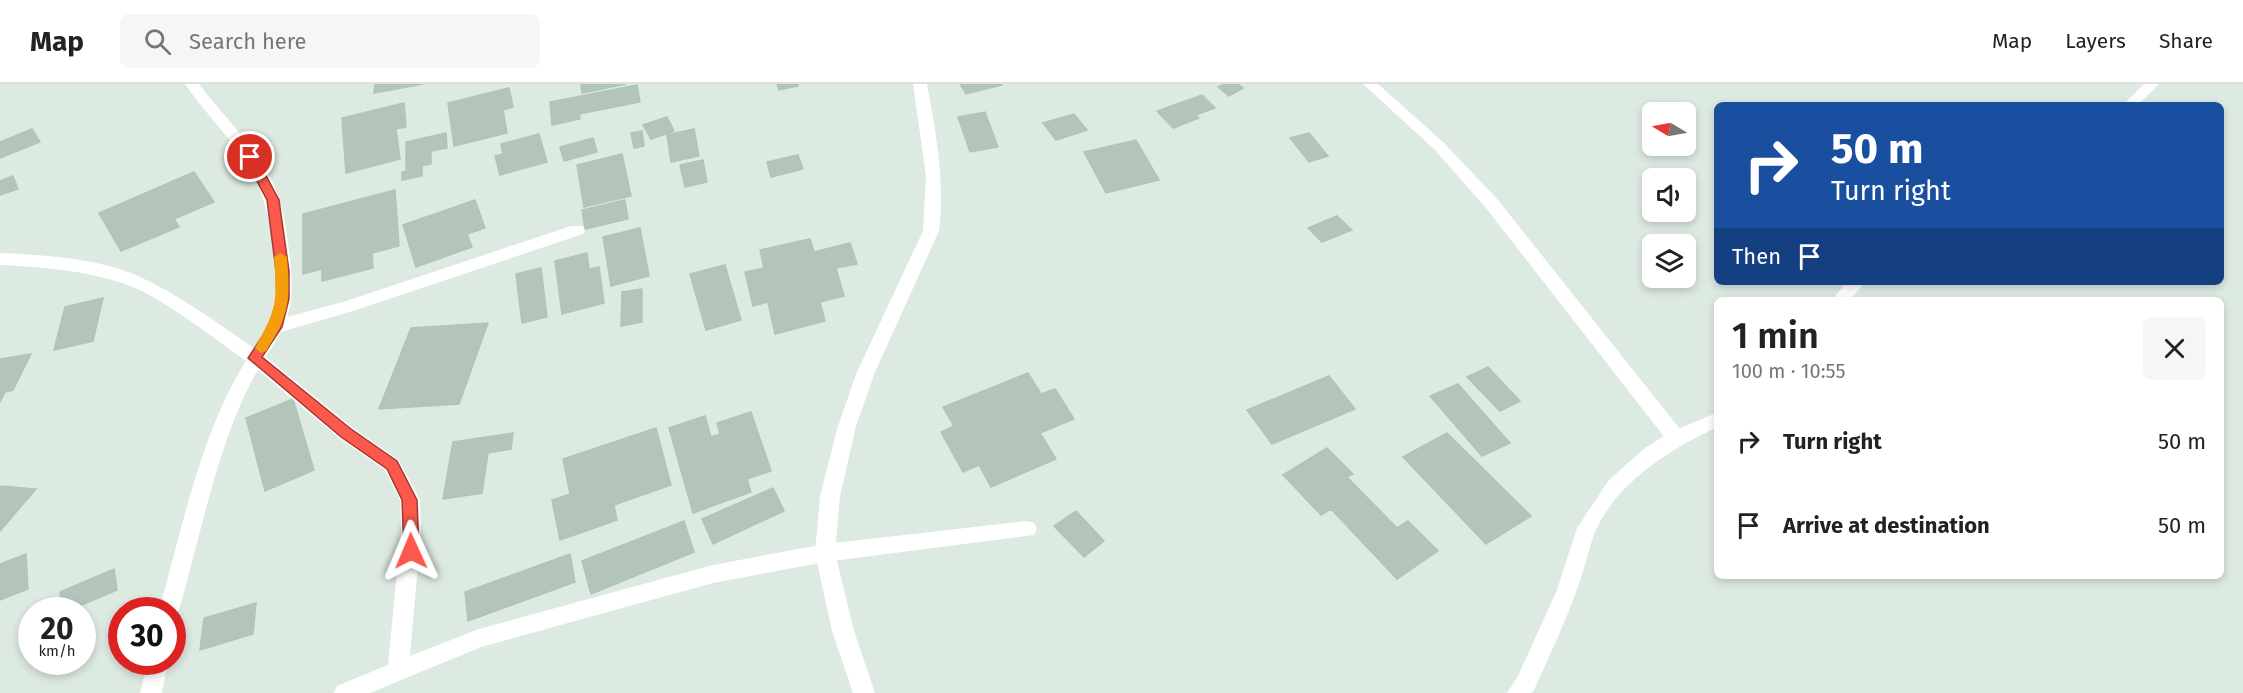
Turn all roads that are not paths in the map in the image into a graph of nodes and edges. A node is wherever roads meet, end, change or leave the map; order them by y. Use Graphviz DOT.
graph roads {
  1 [pos="192,84"];
  2 [pos="920,84"];
  3 [pos="1370,84"];
  4 [pos="2152,84"];
  5 [pos="2133,102"];
  6 [pos="577,230"];
  7 [pos="0,259"];
  8 [pos="1854,285"];
  9 [pos="1843,297"];
  10 [pos="275,327"];
  11 [pos="255,358"];
  12 [pos="1714,421"];
  13 [pos="1676,438"];
  14 [pos="1027,529"];
  15 [pos="825,553"];
  16 [pos="172,597"];
  17 [pos="398,671"];
  18 [pos="155,675"];
  19 [pos="151,693"];
  20 [pos="345,693"];
  21 [pos="864,693"];
  22 [pos="1518,693"];
  1 -- 10 [label="street"];
  2 -- 15 [label="street"];
  3 -- 13 [label="street"];
  4 -- 5 [label="street"];
  6 -- 10 [label="street"];
  7 -- 11 [label="street"];
  8 -- 9 [label="street"];
  10 -- 11 [label="street"];
  11 -- 16 [label="street"];
  11 -- 17 [label="street"];
  12 -- 13 [label="street"];
  13 -- 22 [label="street"];
  14 -- 15 [label="street"];
  15 -- 17 [label="street"];
  15 -- 21 [label="street"];
  17 -- 20 [label="street"];
  18 -- 19 [label="street"];
}
